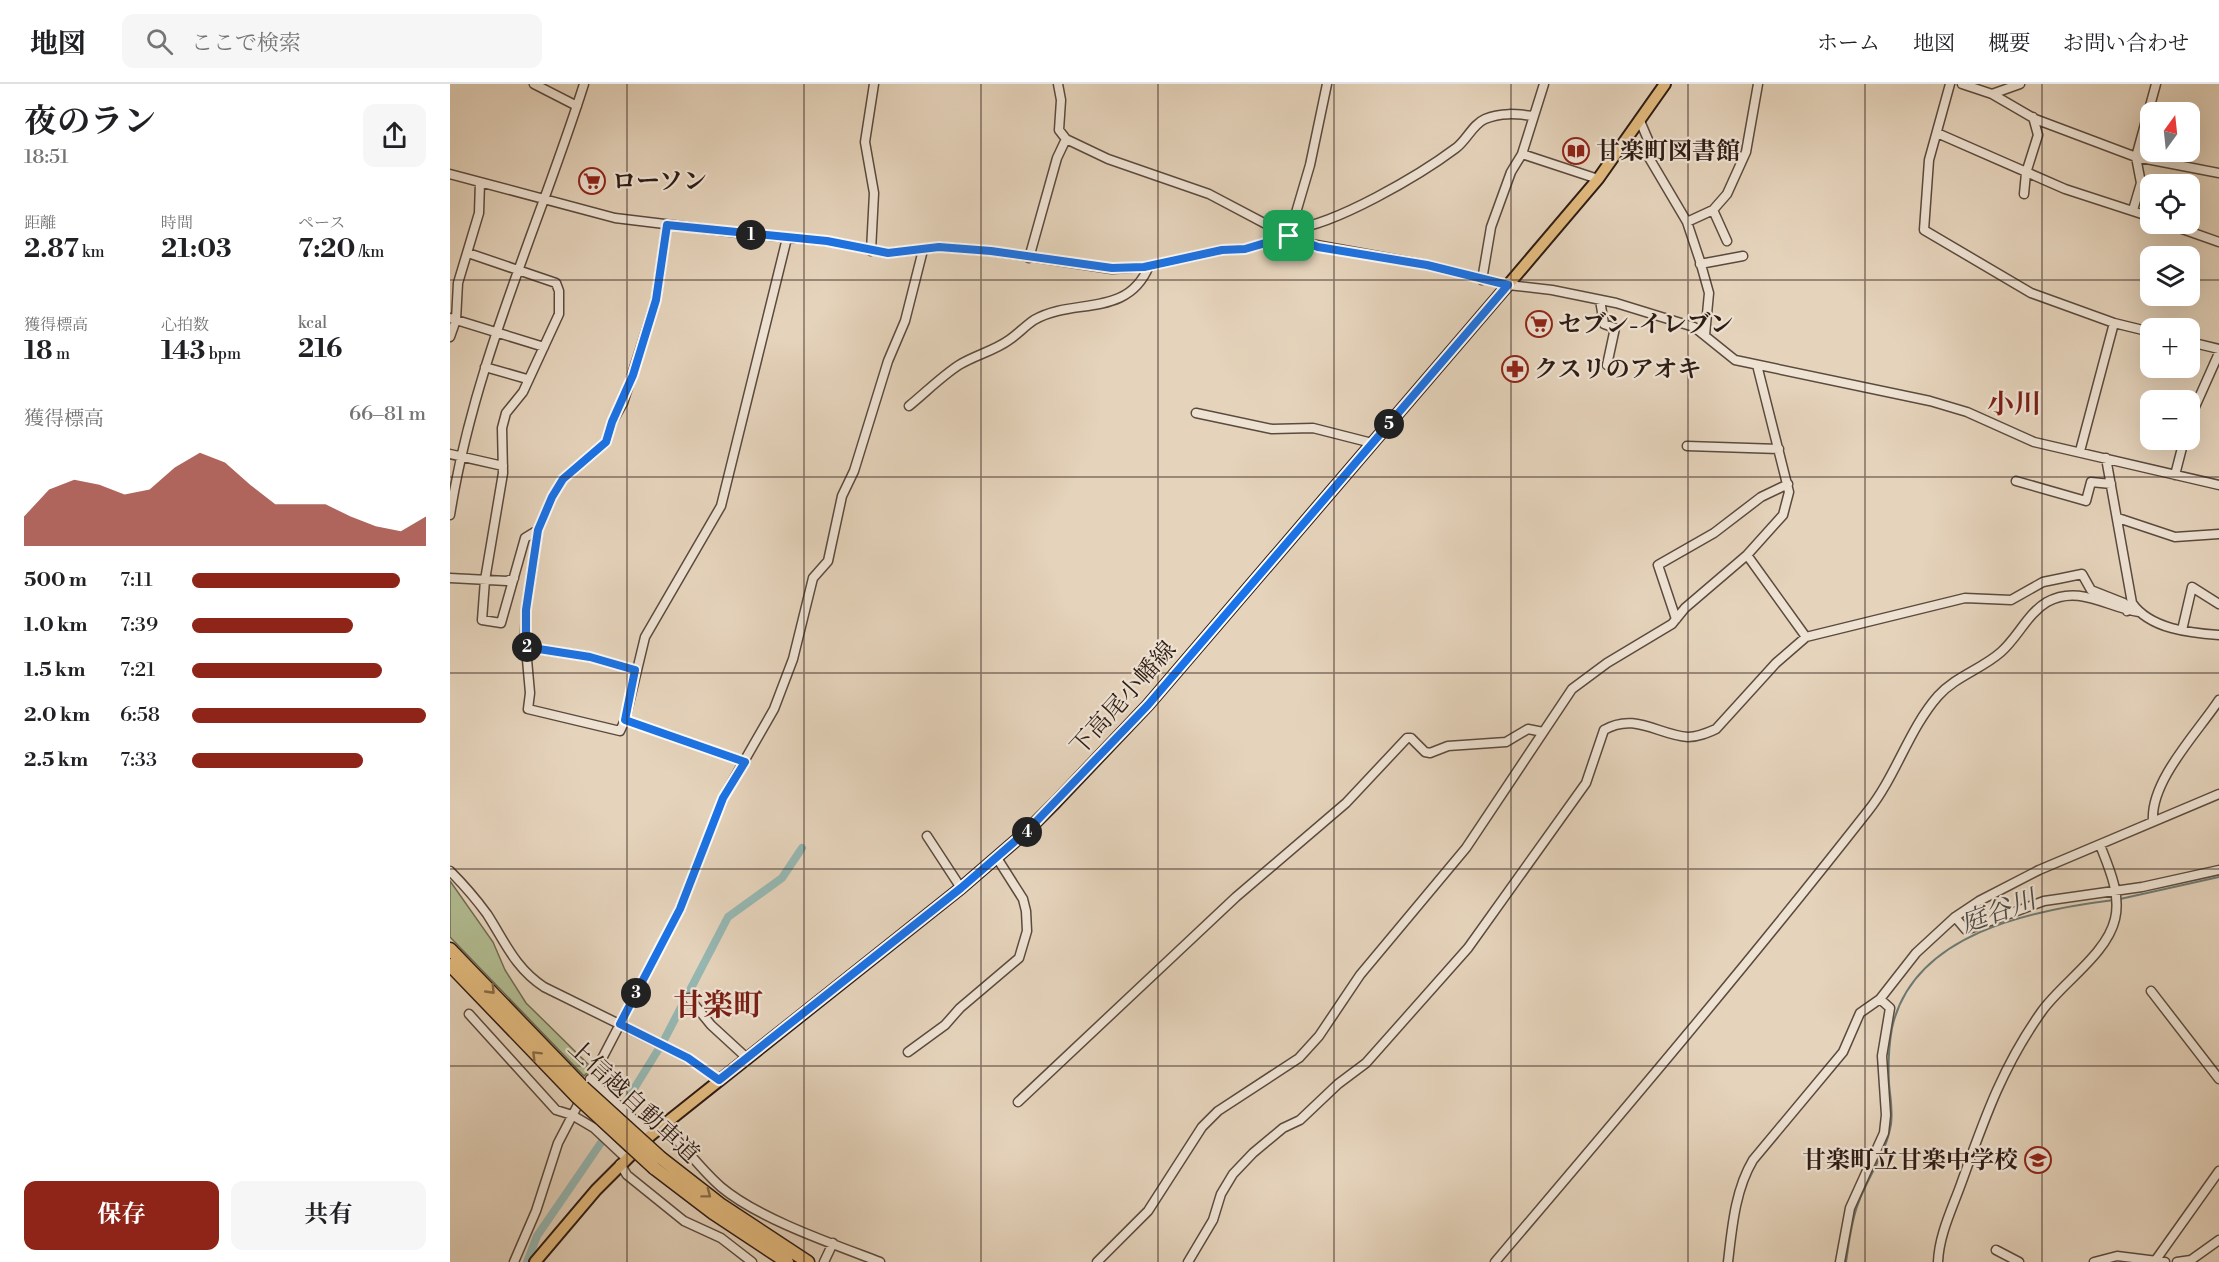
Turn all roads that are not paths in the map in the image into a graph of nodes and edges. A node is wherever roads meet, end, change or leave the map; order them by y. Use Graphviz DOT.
graph roads {
  1 [pos="534,84"];
  2 [pos="584,84"];
  3 [pos="874,84"];
  4 [pos="1058,84"];
  5 [pos="1327,84"];
  6 [pos="1544,84"];
  7 [pos="1665,84"];
  8 [pos="1758,84"];
  9 [pos="1950,84"];
  10 [pos="1962,84"];
  11 [pos="2020,84"];
  12 [pos="2156,84"];
  13 [pos="1992,94"];
  14 [pos="577,106"];
  15 [pos="1534,116"];
  16 [pos="2033,117"];
  17 [pos="1640,121"];
  18 [pos="1937,133"];
  19 [pos="1066,139"];
  20 [pos="1522,154"];
  21 [pos="2136,157"];
  22 [pos="2026,173"];
  23 [pos="2219,173"];
  24 [pos="450,174"];
  25 [pos="1598,179"];
  26 [pos="480,182"];
  27 [pos="2024,195"];
  28 [pos="542,200"];
  29 [pos="1713,210"];
  30 [pos="2133,210"];
  31 [pos="2140,213"];
  32 [pos="1687,222"];
  33 [pos="667,225"];
  34 [pos="1290,233"];
  35 [pos="2196,234"];
  36 [pos="787,238"];
  37 [pos="1727,241"];
  38 [pos="2219,242"];
  39 [pos="923,250"];
  40 [pos="871,251"];
  41 [pos="468,253"];
  42 [pos="1743,256"];
  43 [pos="1029,258"];
  44 [pos="1700,264"];
  45 [pos="1149,266"];
  46 [pos="518,270"];
  47 [pos="1482,280"];
  48 [pos="1508,285"];
  49 [pos="1600,300"];
  50 [pos="453,319"];
  51 [pos="2114,323"];
  52 [pos="2140,329"];
  53 [pos="496,332"];
  54 [pos="1705,335"];
  55 [pos="450,337"];
  56 [pos="2200,345"];
  57 [pos="544,347"];
  58 [pos="2219,351"];
  59 [pos="1607,365"];
  60 [pos="1757,365"];
  61 [pos="485,367"];
  62 [pos="527,379"];
  63 [pos="2200,395"];
  64 [pos="909,406"];
  65 [pos="1196,413"];
  66 [pos="1372,443"];
  67 [pos="1687,446"];
  68 [pos="1779,449"];
  69 [pos="2181,450"];
  70 [pos="2079,451"];
  71 [pos="450,454"];
  72 [pos="460,456"];
  73 [pos="2106,458"];
  74 [pos="503,466"];
  75 [pos="2175,475"];
  76 [pos="2016,481"];
  77 [pos="1788,484"];
  78 [pos="2111,484"];
  79 [pos="2219,485"];
  80 [pos="450,515"];
  81 [pos="2118,518"];
  82 [pos="538,530"];
  83 [pos="2219,534"];
  84 [pos="1747,555"];
  85 [pos="450,578"];
  86 [pos="514,578"];
  87 [pos="485,580"];
  88 [pos="2219,604"];
  89 [pos="2127,611"];
  90 [pos="2139,612"];
  91 [pos="1676,619"];
  92 [pos="2182,630"];
  93 [pos="2219,635"];
  94 [pos="1806,637"];
  95 [pos="526,647"];
  96 [pos="635,670"];
  97 [pos="2219,700"];
  98 [pos="625,720"];
  99 [pos="1543,732"];
  100 [pos="745,762"];
  101 [pos="2219,794"];
  102 [pos="2153,821"];
  103 [pos="927,836"];
  104 [pos="2100,845"];
  105 [pos="997,858"];
  106 [pos="2219,870"];
  107 [pos="450,871"];
  108 [pos="961,888"];
  109 [pos="2116,897"];
  110 [pos="1955,917"];
  111 [pos="450,949"];
  112 [pos="450,965"];
  113 [pos="2151,991"];
  114 [pos="689,998"];
  115 [pos="1880,999"];
  116 [pos="470,1014"];
  117 [pos="620,1024"];
  118 [pos="908,1053"];
  119 [pos="748,1059"];
  120 [pos="2219,1079"];
  121 [pos="719,1080"];
  122 [pos="583,1087"];
  123 [pos="1018,1102"];
  124 [pos="572,1115"];
  125 [pos="663,1126"];
  126 [pos="651,1135"];
  127 [pos="623,1161"];
  128 [pos="658,1163"];
  129 [pos="2219,1171"];
  130 [pos="2219,1240"];
  131 [pos="832,1243"];
  132 [pos="1996,1250"];
  133 [pos="2160,1261"];
  134 [pos="514,1262"];
  135 [pos="535,1262"];
  136 [pos="752,1262"];
  137 [pos="787,1262"];
  138 [pos="808,1262"];
  139 [pos="825,1262"];
  140 [pos="880,1262"];
  141 [pos="1097,1262"];
  142 [pos="1188,1262"];
  143 [pos="1495,1262"];
  144 [pos="1728,1262"];
  145 [pos="1840,1262"];
  146 [pos="1938,1262"];
  147 [pos="2019,1262"];
  148 [pos="2094,1262"];
  149 [pos="2177,1262"];
  1 -- 14 [label="street"];
  2 -- 14 [label="street"];
  3 -- 40 [label="street"];
  4 -- 19 [label="street"];
  5 -- 34 [label="street"];
  6 -- 15 [label="street"];
  7 -- 17 [label="main road, 下高尾小幡線"];
  8 -- 29 [label="street"];
  9 -- 18 [label="street"];
  10 -- 13 [label="street"];
  11 -- 13 [label="street"];
  12 -- 21 [label="street"];
  13 -- 16 [label="street"];
  14 -- 28 [label="street"];
  15 -- 20 [label="street"];
  15 -- 34 [label="street"];
  16 -- 21 [label="street"];
  16 -- 22 [label="street"];
  17 -- 25 [label="main road, 下高尾小幡線"];
  17 -- 32 [label="street"];
  18 -- 22 [label="street"];
  18 -- 51 [label="street"];
  19 -- 34 [label="street"];
  19 -- 43 [label="street"];
  20 -- 25 [label="street"];
  20 -- 47 [label="street"];
  21 -- 23 [label="street"];
  21 -- 30 [label="street"];
  22 -- 27 [label="street"];
  22 -- 30 [label="street"];
  24 -- 26 [label="street"];
  25 -- 48 [label="main road, 下高尾小幡線"];
  26 -- 28 [label="street"];
  26 -- 41 [label="street"];
  28 -- 33 [label="street"];
  28 -- 46 [label="street"];
  29 -- 32 [label="street"];
  29 -- 37 [label="street"];
  30 -- 31 [label="street"];
  32 -- 44 [label="street"];
  33 -- 36 [label="street"];
  33 -- 82 [label="street"];
  34 -- 45 [label="street"];
  34 -- 47 [label="street"];
  35 -- 38 [label="street"];
  36 -- 40 [label="street"];
  36 -- 96 [label="street"];
  39 -- 40 [label="street"];
  39 -- 43 [label="street"];
  39 -- 100 [label="street"];
  41 -- 46 [label="street"];
  41 -- 50 [label="street"];
  42 -- 44 [label="street"];
  43 -- 45 [label="street"];
  44 -- 54 [label="street"];
  45 -- 64 [label="street"];
  46 -- 53 [label="street"];
  46 -- 57 [label="street"];
  47 -- 48 [label="street"];
  48 -- 49 [label="street"];
  48 -- 66 [label="main road, 下高尾小幡線"];
  49 -- 54 [label="street"];
  49 -- 59 [label="street"];
  50 -- 53 [label="street"];
  50 -- 55 [label="street"];
  51 -- 52 [label="street"];
  51 -- 70 [label="street"];
  53 -- 57 [label="street"];
  53 -- 61 [label="street"];
  54 -- 60 [label="street"];
  56 -- 58 [label="street"];
  57 -- 62 [label="street"];
  58 -- 63 [label="street"];
  60 -- 68 [label="street"];
  60 -- 70 [label="street"];
  61 -- 62 [label="street"];
  61 -- 72 [label="street"];
  62 -- 74 [label="street"];
  65 -- 66 [label="street"];
  66 -- 105 [label="main road, 下高尾小幡線"];
  67 -- 68 [label="street"];
  68 -- 77 [label="street"];
  69 -- 75 [label="street"];
  70 -- 73 [label="street"];
  71 -- 72 [label="street"];
  72 -- 74 [label="street"];
  72 -- 80 [label="street"];
  73 -- 75 [label="street"];
  73 -- 78 [label="street"];
  74 -- 87 [label="street"];
  75 -- 79 [label="street"];
  76 -- 78 [label="street"];
  77 -- 84 [label="street"];
  77 -- 91 [label="street"];
  78 -- 81 [label="street"];
  81 -- 83 [label="street"];
  81 -- 90 [label="street"];
  82 -- 86 [label="street"];
  82 -- 95 [label="street"];
  84 -- 91 [label="street"];
  84 -- 94 [label="street"];
  85 -- 87 [label="street"];
  86 -- 87 [label="street"];
  86 -- 87 [label="street"];
  88 -- 92 [label="street"];
  89 -- 90 [label="street"];
  89 -- 94 [label="street"];
  89 -- 143 [label="street"];
  90 -- 92 [label="street"];
  91 -- 99 [label="street"];
  92 -- 93 [label="street"];
  94 -- 142 [label="street"];
  95 -- 96 [label="street"];
  95 -- 98 [label="street"];
  96 -- 98 [label="street"];
  97 -- 102 [label="street"];
  98 -- 100 [label="street"];
  99 -- 123 [label="street"];
  99 -- 141 [label="street"];
  100 -- 117 [label="street"];
  101 -- 102 [label="street"];
  102 -- 104 [label="street"];
  103 -- 108 [label="street"];
  104 -- 109 [label="street"];
  104 -- 110 [label="street"];
  105 -- 108 [label="main road, 下高尾小幡線"];
  105 -- 118 [label="street"];
  106 -- 109 [label="street"];
  107 -- 117 [label="street"];
  108 -- 119 [label="main road, 下高尾小幡線"];
  109 -- 110 [label="street"];
  109 -- 146 [label="street"];
  110 -- 115 [label="street"];
  111 -- 122 [label="highway, 上信越自動車道, one-way"];
  122 -- 112 [label="highway, 上信越自動車道, one-way"];
  113 -- 120 [label="street"];
  114 -- 119 [label="street"];
  115 -- 144 [label="street"];
  115 -- 145 [label="street"];
  116 -- 124 [label="street"];
  117 -- 121 [label="street"];
  117 -- 122 [label="street"];
  119 -- 121 [label="main road, 下高尾小幡線"];
  121 -- 125 [label="main road, 下高尾小幡線"];
  122 -- 124 [label="street"];
  122 -- 126 [label="street"];
  122 -- 128 [label="highway, 上信越自動車道, bridge"];
  124 -- 127 [label="street"];
  124 -- 134 [label="street"];
  125 -- 126 [label="main road, 下高尾小幡線"];
  125 -- 131 [label="street"];
  126 -- 127 [label="main road, 下高尾小幡線"];
  127 -- 135 [label="main road, 下高尾小幡線"];
  127 -- 136 [label="street"];
  128 -- 137 [label="highway, 上信越自動車道"];
  128 -- 138 [label="highway, 上信越自動車道, one-way"];
  129 -- 133 [label="street"];
  130 -- 149 [label="street"];
  131 -- 139 [label="street"];
  131 -- 140 [label="street"];
  132 -- 147 [label="street"];
  133 -- 148 [label="street"];
}
